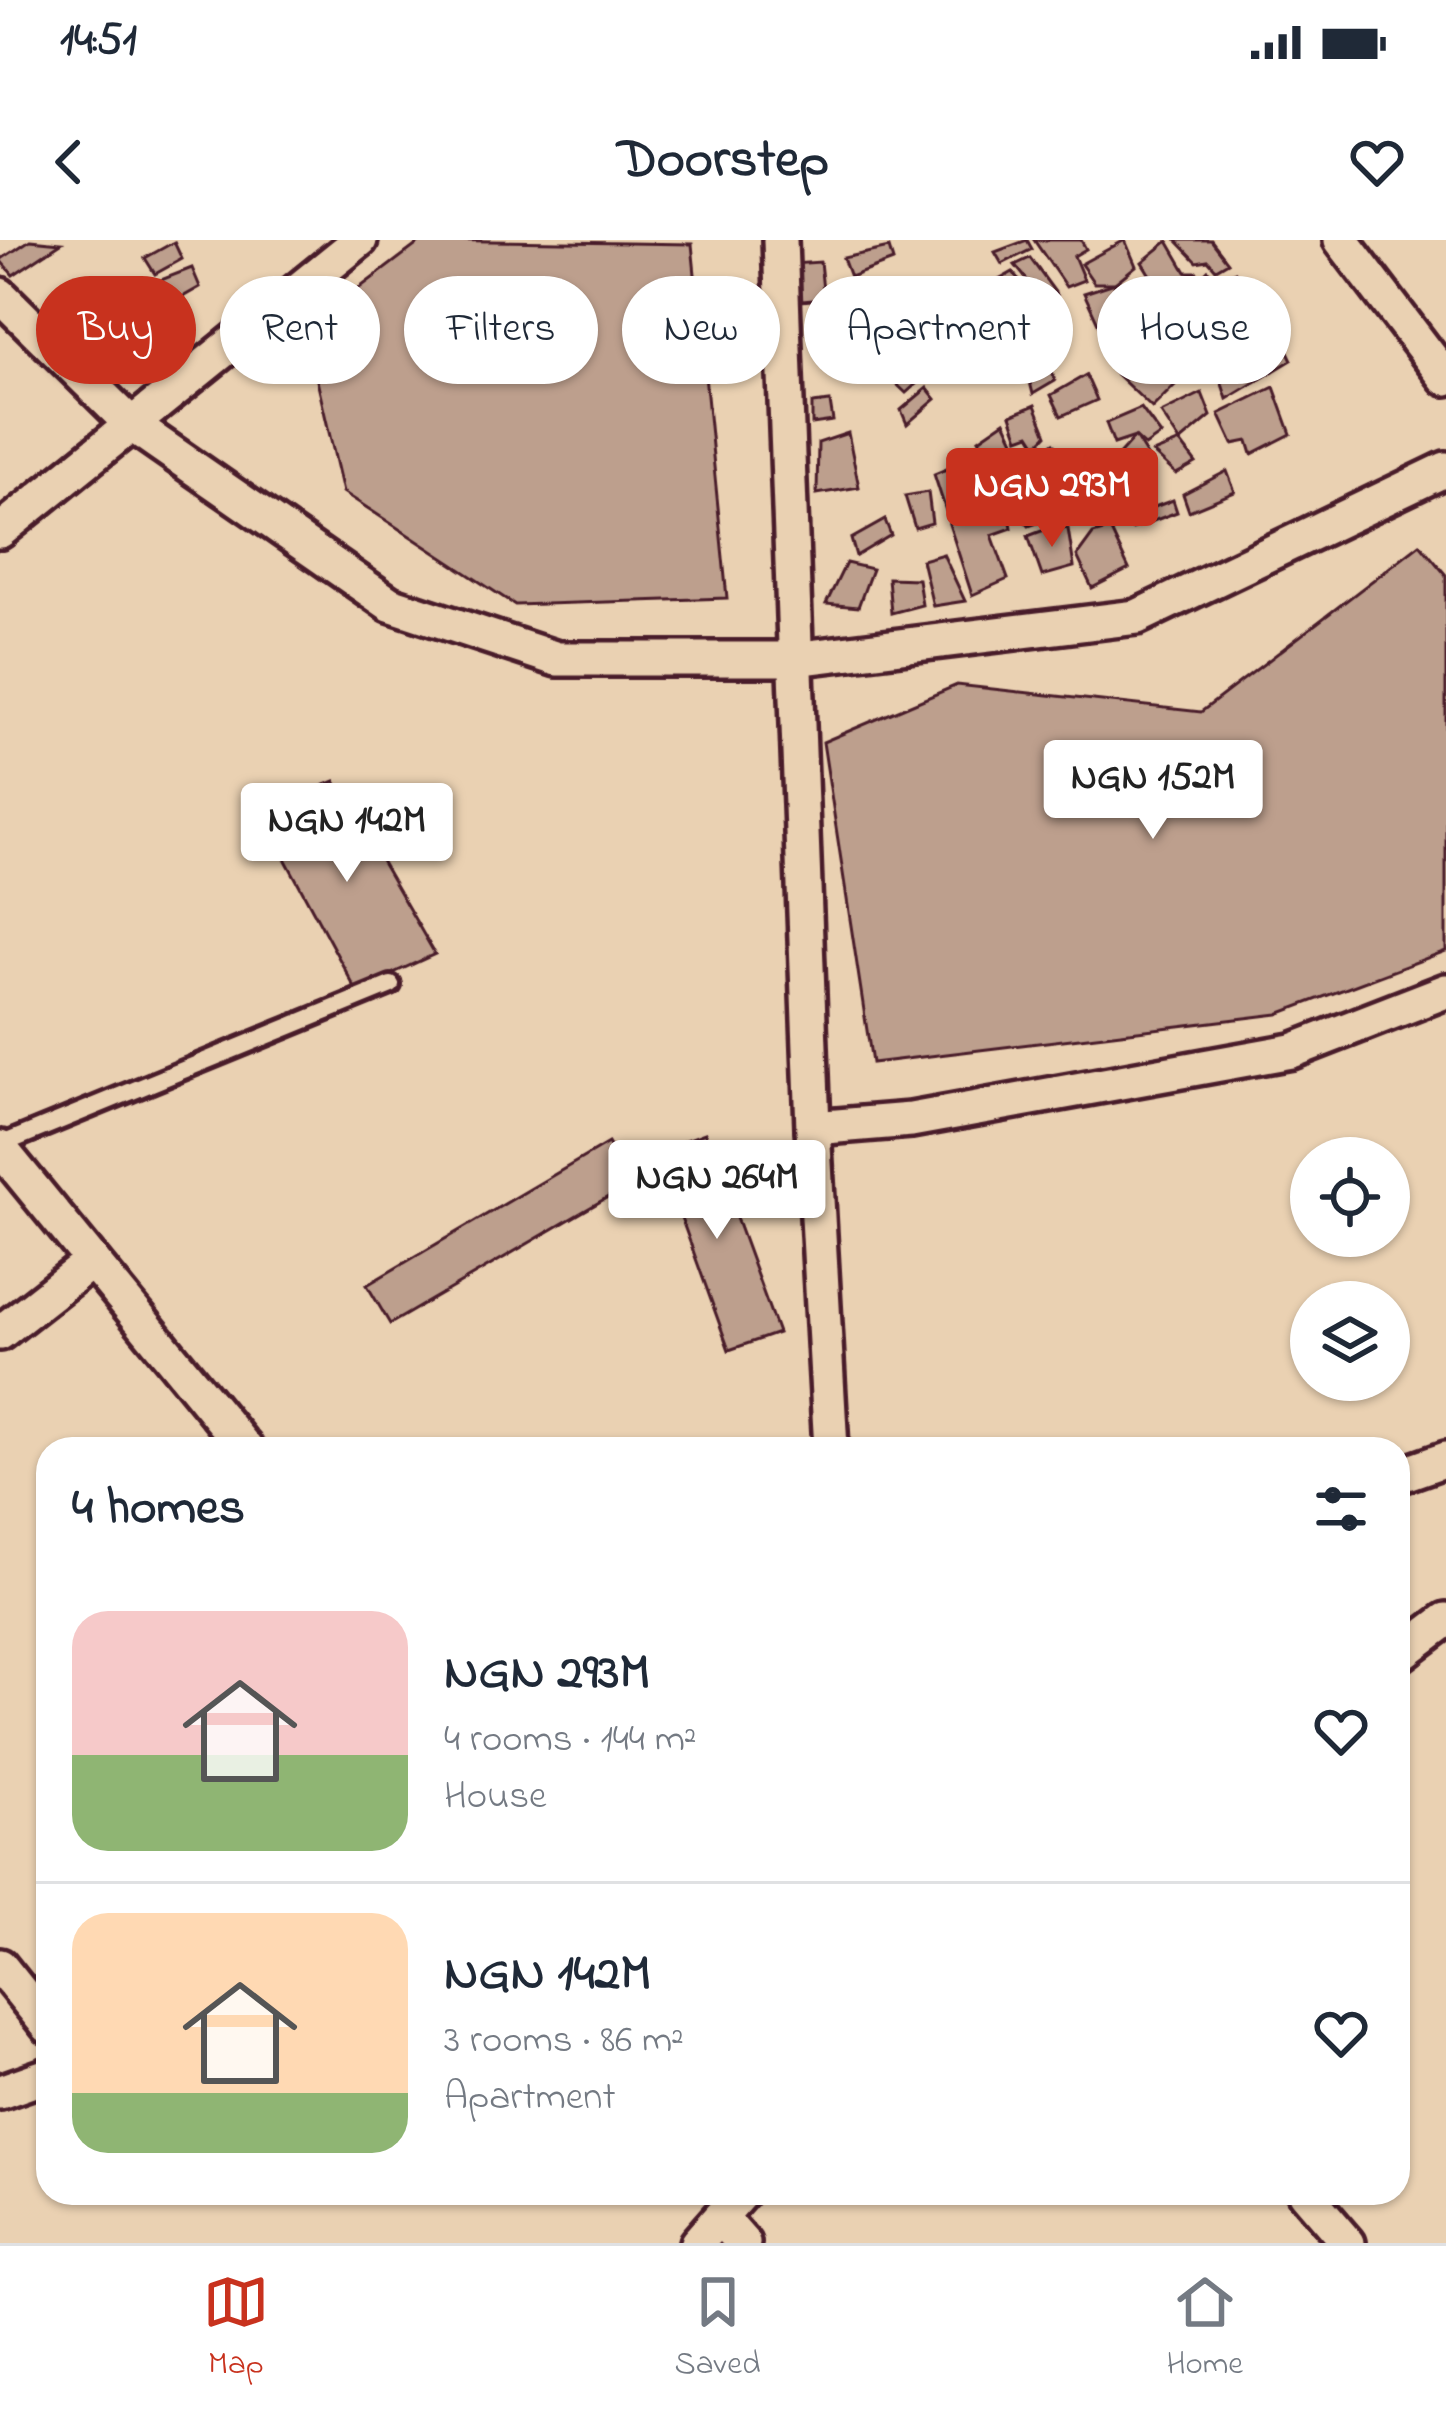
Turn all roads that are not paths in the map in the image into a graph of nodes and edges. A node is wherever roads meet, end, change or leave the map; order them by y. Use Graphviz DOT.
graph roads {
  1 [pos="360,240"];
  2 [pos="780,240"];
  3 [pos="1341,240"];
  4 [pos="0,295"];
  5 [pos="1446,378"];
  6 [pos="132,425"];
  7 [pos="1446,469"];
  8 [pos="0,531"];
  9 [pos="794,658"];
  10 [pos="391,985"];
  11 [pos="1446,991"];
  12 [pos="813,1128"];
  13 [pos="0,1147"];
  14 [pos="92,1261"];
  15 [pos="0,1333"];
  16 [pos="236,1437"];
  17 [pos="830,1437"];
  18 [pos="1446,1459"];
  19 [pos="1410,1472"];
  20 [pos="1440,1637"];
  21 [pos="1410,1651"];
  22 [pos="0,1966"];
  23 [pos="36,2011"];
  24 [pos="36,2078"];
  25 [pos="0,2092"];
  26 [pos="1315,2205"];
  27 [pos="735,2218"];
  28 [pos="697,2243"];
  29 [pos="1348,2243"];
  1 -- 6 [label="street"];
  2 -- 9 [label="street"];
  3 -- 5 [label="street"];
  4 -- 6 [label="street"];
  6 -- 8 [label="street"];
  6 -- 9 [label="street"];
  7 -- 9 [label="street"];
  9 -- 12 [label="street"];
  10 -- 13 [label="lane"];
  11 -- 12 [label="street"];
  12 -- 17 [label="street"];
  13 -- 14 [label="street"];
  14 -- 15 [label="street"];
  14 -- 16 [label="street"];
  18 -- 19 [label="street"];
  20 -- 21 [label="street"];
  22 -- 23 [label="street"];
  24 -- 25 [label="street"];
  26 -- 29 [label="street"];
  27 -- 28 [label="street"];
}
